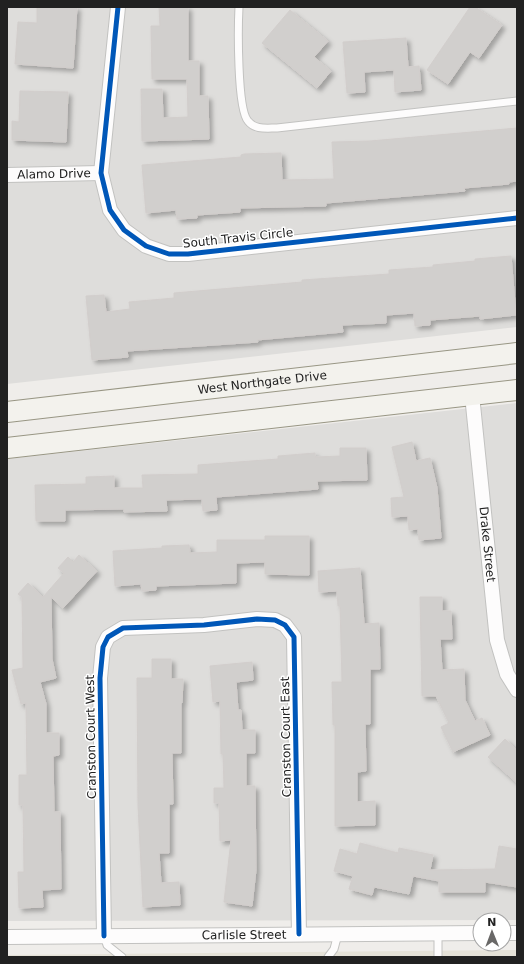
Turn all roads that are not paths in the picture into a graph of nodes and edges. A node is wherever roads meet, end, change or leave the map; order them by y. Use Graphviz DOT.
graph roads {
  1 [pos="118,7"];
  2 [pos="239,7"];
  3 [pos="517,101"];
  4 [pos="101,173"];
  5 [pos="7,175"];
  6 [pos="517,218"];
  7 [pos="517,353"];
  8 [pos="517,390"];
  9 [pos="472,395"];
  10 [pos="7,412"];
  11 [pos="7,448"];
  12 [pos="204,625"];
  13 [pos="517,690"];
  14 [pos="438,933"];
  15 [pos="472,933"];
  16 [pos="299,934"];
  17 [pos="338,934"];
  18 [pos="104,936"];
  19 [pos="7,937"];
  20 [pos="122,957"];
  21 [pos="328,957"];
  22 [pos="438,957"];
  1 -- 4 [label="street, South Travis Circle"];
  2 -- 3 [label="lane"];
  4 -- 5 [label="street, Alamo Drive"];
  4 -- 6 [label="street, South Travis Circle"];
  7 -- 10 [label="main road, West Northgate Drive"];
  8 -- 9 [label="main road"];
  9 -- 11 [label="main road"];
  9 -- 13 [label="street, Drake Street"];
  12 -- 16 [label="street, Cranston Court East"];
  12 -- 18 [label="street, Cranston Court West"];
  14 -- 15 [label="street, Carlisle Street"];
  14 -- 17 [label="street, Carlisle Street"];
  14 -- 22 [label="lane"];
  16 -- 17 [label="street, Carlisle Street"];
  16 -- 18 [label="street, Carlisle Street"];
  17 -- 21 [label="lane"];
  18 -- 19 [label="street, Carlisle Street"];
  18 -- 20 [label="lane"];
}
